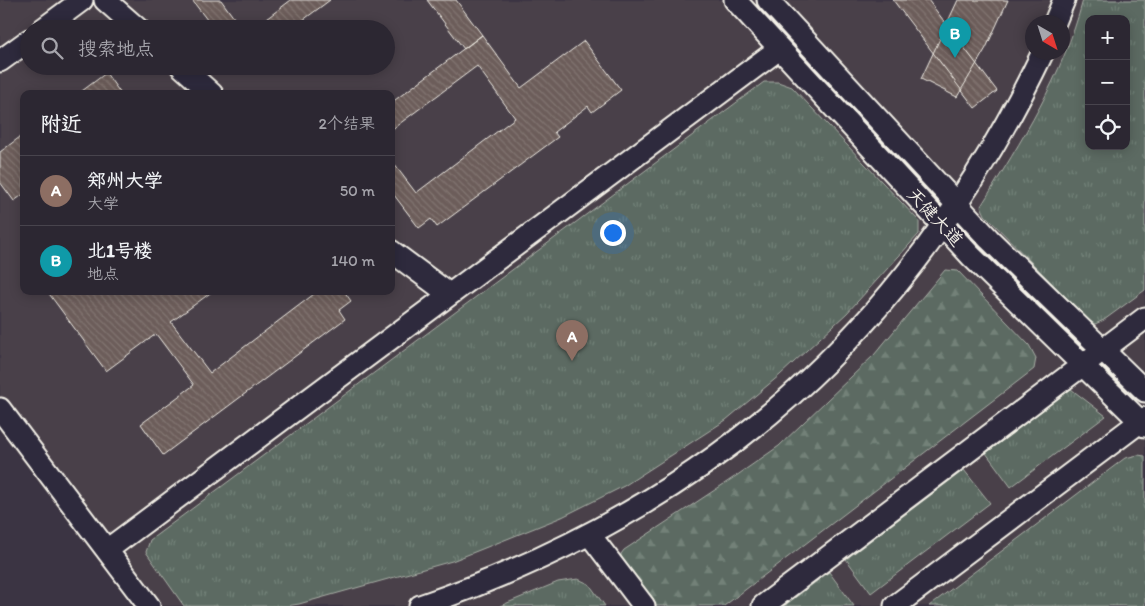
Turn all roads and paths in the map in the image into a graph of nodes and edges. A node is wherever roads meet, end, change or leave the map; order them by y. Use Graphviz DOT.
graph roads {
  1 [pos="82,0"];
  2 [pos="105,0"];
  3 [pos="735,0"];
  4 [pos="768,0"];
  5 [pos="1064,0"];
  6 [pos="1058,15"];
  7 [pos="56,20"];
  8 [pos="128,20"];
  9 [pos="20,47"];
  10 [pos="779,49"];
  11 [pos="1039,60"];
  12 [pos="0,61"];
  13 [pos="191,75"];
  14 [pos="208,90"];
  15 [pos="958,205"];
  16 [pos="943,226"];
  17 [pos="395,254"];
  18 [pos="449,294"];
  19 [pos="1145,318"];
  20 [pos="1102,350"];
  21 [pos="1082,365"];
  22 [pos="1145,391"];
  23 [pos="0,409"];
  24 [pos="1144,421"];
  25 [pos="590,535"];
  26 [pos="106,550"];
  27 [pos="149,606"];
  28 [pos="420,606"];
  29 [pos="644,606"];
  30 [pos="763,606"];
  31 [pos="895,606"];
  1 -- 7 [label="lane"];
  2 -- 8 [label="lane"];
  3 -- 10 [label="lane, 天健大道"];
  4 -- 15 [label="lane, 天健大道"];
  5 -- 6 [label="lane"];
  9 -- 12 [label="lane"];
  10 -- 16 [label="lane, 天健大道"];
  10 -- 18 [label="lane"];
  11 -- 15 [label="lane"];
  13 -- 14 [label="lane"];
  15 -- 16 [label="lane"];
  15 -- 20 [label="lane, 天健大道"];
  16 -- 21 [label="lane, 天健大道"];
  16 -- 25 [label="lane"];
  17 -- 18 [label="lane"];
  18 -- 26 [label="lane"];
  19 -- 20 [label="lane"];
  20 -- 21 [label="lane"];
  20 -- 22 [label="lane, 天健大道"];
  21 -- 24 [label="lane, 天健大道"];
  21 -- 30 [label="lane"];
  23 -- 26 [label="lane"];
  24 -- 31 [label="lane"];
  25 -- 28 [label="lane"];
  25 -- 29 [label="lane"];
  26 -- 27 [label="lane"];
}
